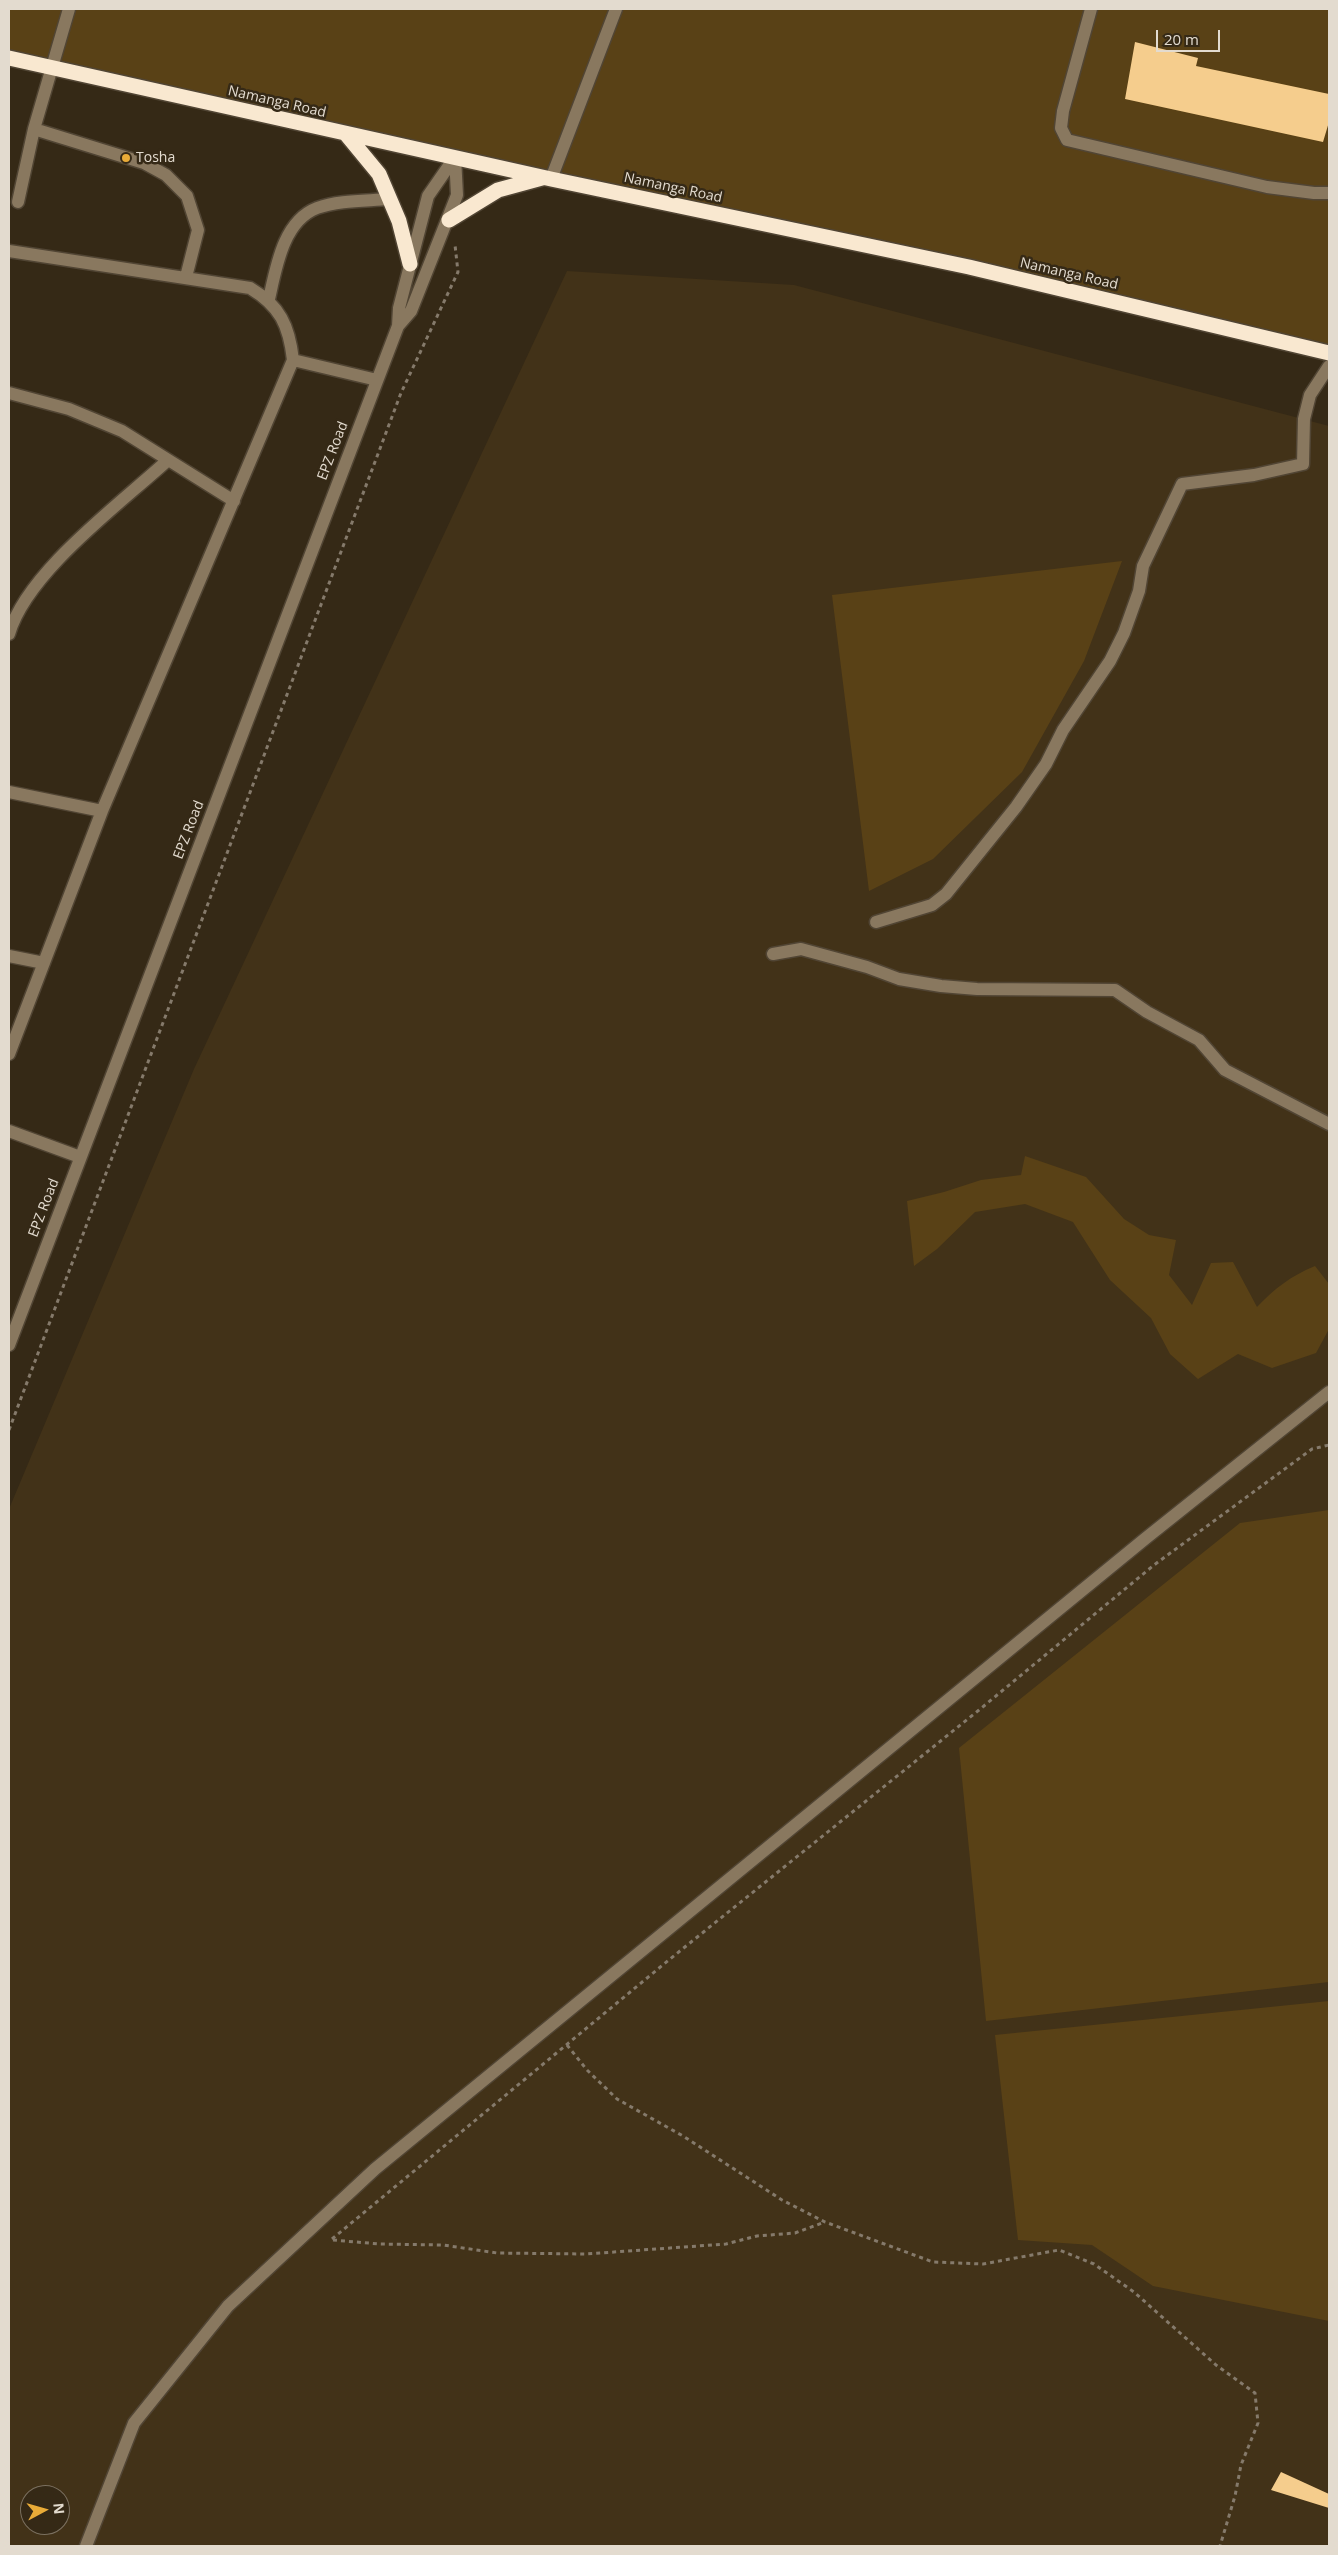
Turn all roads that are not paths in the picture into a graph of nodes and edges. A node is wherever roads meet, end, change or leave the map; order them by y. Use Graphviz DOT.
graph roads {
  1 [pos="69,9"];
  2 [pos="616,9"];
  3 [pos="1092,9"];
  4 [pos="9,58"];
  5 [pos="52,68"];
  6 [pos="34,129"];
  7 [pos="346,134"];
  8 [pos="455,157"];
  9 [pos="548,178"];
  10 [pos="1329,193"];
  11 [pos="389,199"];
  12 [pos="18,202"];
  13 [pos="449,220"];
  14 [pos="9,251"];
  15 [pos="410,264"];
  16 [pos="186,277"];
  17 [pos="269,299"];
  18 [pos="398,326"];
  19 [pos="1329,353"];
  20 [pos="293,360"];
  21 [pos="1329,366"];
  22 [pos="377,380"];
  23 [pos="9,393"];
  24 [pos="168,460"];
  25 [pos="234,501"];
  26 [pos="9,634"];
  27 [pos="9,792"];
  28 [pos="102,811"];
  29 [pos="876,922"];
  30 [pos="773,954"];
  31 [pos="9,956"];
  32 [pos="44,963"];
  33 [pos="9,1054"];
  34 [pos="1329,1124"];
  35 [pos="9,1130"];
  36 [pos="80,1157"];
  37 [pos="9,1345"];
  38 [pos="1329,1392"];
  39 [pos="86,2546"];
  1 -- 5 [label="street"];
  2 -- 9 [label="street"];
  3 -- 10 [label="street"];
  4 -- 5 [label="highway, Namanga Road"];
  5 -- 6 [label="street"];
  5 -- 7 [label="highway, Namanga Road"];
  6 -- 12 [label="street"];
  6 -- 16 [label="street"];
  7 -- 8 [label="highway, Namanga Road"];
  7 -- 11 [label="highway"];
  8 -- 9 [label="highway, Namanga Road"];
  8 -- 13 [label="street, EPZ Road"];
  8 -- 15 [label="street, EPZ Road"];
  9 -- 13 [label="highway"];
  9 -- 19 [label="highway, Namanga Road"];
  11 -- 15 [label="highway"];
  11 -- 17 [label="street"];
  13 -- 18 [label="street, EPZ Road"];
  14 -- 16 [label="street"];
  15 -- 18 [label="street, EPZ Road"];
  16 -- 17 [label="street"];
  17 -- 20 [label="street"];
  18 -- 22 [label="street, EPZ Road"];
  20 -- 22 [label="street"];
  20 -- 25 [label="street"];
  21 -- 29 [label="street"];
  22 -- 36 [label="street, EPZ Road"];
  23 -- 24 [label="street"];
  24 -- 25 [label="street"];
  24 -- 26 [label="street"];
  25 -- 28 [label="street"];
  27 -- 28 [label="street"];
  28 -- 32 [label="street"];
  30 -- 34 [label="street"];
  31 -- 32 [label="street"];
  32 -- 33 [label="street"];
  35 -- 36 [label="street"];
  36 -- 37 [label="street, EPZ Road"];
  38 -- 39 [label="street"];
}
